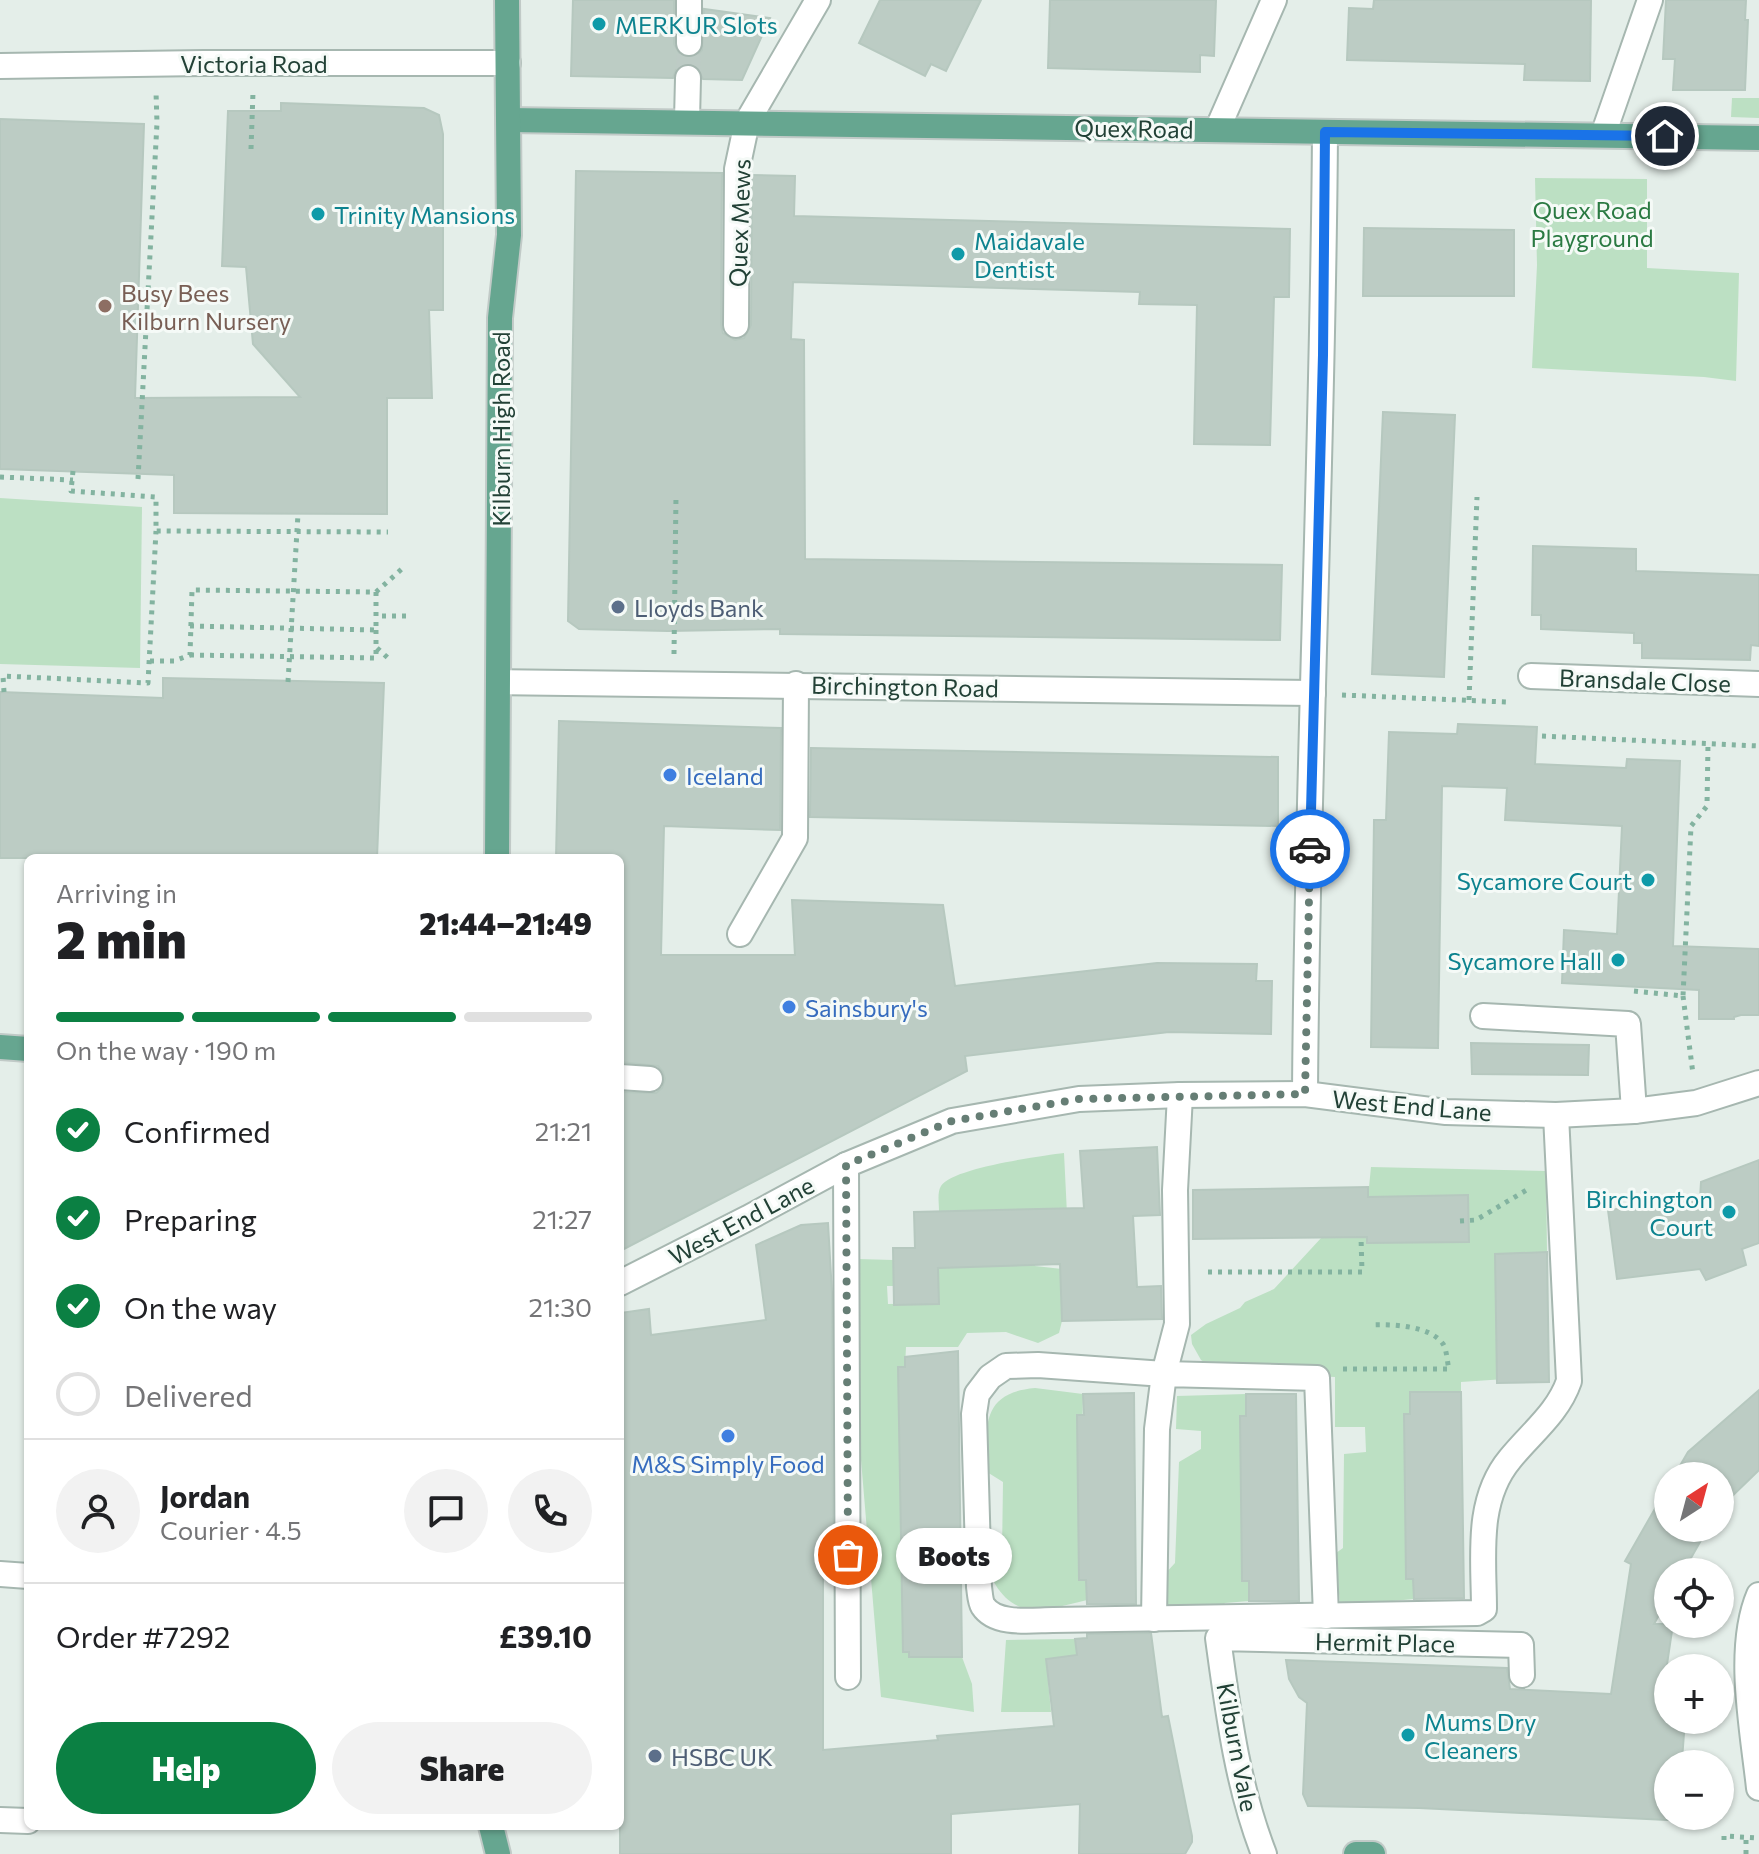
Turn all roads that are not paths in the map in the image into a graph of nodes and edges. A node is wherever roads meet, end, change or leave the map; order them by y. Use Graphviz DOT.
graph roads {
  1 [pos="507,0"];
  2 [pos="689,0"];
  3 [pos="818,0"];
  4 [pos="1274,0"];
  5 [pos="1650,0"];
  6 [pos="689,43"];
  7 [pos="508,63"];
  8 [pos="0,66"];
  9 [pos="688,78"];
  10 [pos="509,120"];
  11 [pos="687,120"];
  12 [pos="747,122"];
  13 [pos="1217,130"];
  14 [pos="1325,132"];
  15 [pos="1603,135"];
  16 [pos="1758,135"];
  17 [pos="736,325"];
  18 [pos="1531,676"];
  19 [pos="498,682"];
  20 [pos="796,684"];
  21 [pos="1759,684"];
  22 [pos="1313,693"];
  23 [pos="497,854"];
  24 [pos="740,934"];
  25 [pos="1483,1016"];
  26 [pos="0,1047"];
  27 [pos="24,1049"];
  28 [pos="624,1077"];
  29 [pos="650,1079"];
  30 [pos="1759,1083"];
  31 [pos="1305,1094"];
  32 [pos="1180,1095"];
  33 [pos="1634,1111"];
  34 [pos="1556,1115"];
  35 [pos="846,1165"];
  36 [pos="624,1281"];
  37 [pos="1164,1374"];
  38 [pos="0,1574"];
  39 [pos="24,1576"];
  40 [pos="1759,1595"];
  41 [pos="1326,1616"];
  42 [pos="1154,1619"];
  43 [pos="1218,1638"];
  44 [pos="1522,1675"];
  45 [pos="848,1677"];
  46 [pos="1759,1788"];
  47 [pos="0,1820"];
  48 [pos="24,1821"];
  49 [pos="1264,1854"];
  50 [pos="1356,1854"];
  51 [pos="1373,1854"];
  1 -- 7 [label="main road, Kilburn High Road"];
  2 -- 6 [label="street"];
  3 -- 12 [label="street, Quex Mews"];
  4 -- 13 [label="street"];
  5 -- 15 [label="street"];
  7 -- 8 [label="street, Victoria Road"];
  7 -- 10 [label="main road, Kilburn High Road"];
  9 -- 11 [label="street"];
  10 -- 11 [label="main road, Quex Road"];
  10 -- 19 [label="main road, Kilburn High Road"];
  11 -- 12 [label="main road, Quex Road"];
  12 -- 13 [label="main road, Quex Road"];
  12 -- 17 [label="street, Quex Mews"];
  13 -- 14 [label="main road, Quex Road"];
  14 -- 15 [label="main road, Quex Road"];
  14 -- 22 [label="street"];
  15 -- 16 [label="main road, Quex Road"];
  18 -- 21 [label="street, Bransdale Close"];
  19 -- 20 [label="street, Birchington Road"];
  19 -- 23 [label="main road, Kilburn High Road"];
  20 -- 22 [label="street, Birchington Road"];
  20 -- 24 [label="street"];
  22 -- 31 [label="street"];
  25 -- 33 [label="street"];
  26 -- 27 [label="main road"];
  28 -- 29 [label="street"];
  30 -- 33 [label="street, West End Lane"];
  31 -- 32 [label="street, West End Lane"];
  31 -- 34 [label="street, West End Lane"];
  32 -- 35 [label="street, West End Lane"];
  32 -- 37 [label="street"];
  33 -- 34 [label="street, West End Lane"];
  34 -- 41 [label="street"];
  35 -- 36 [label="street, West End Lane"];
  35 -- 45 [label="street"];
  37 -- 41 [label="street"];
  37 -- 42 [label="street"];
  37 -- 42 [label="street"];
  38 -- 39 [label="street"];
  40 -- 46 [label="street"];
  41 -- 42 [label="street"];
  43 -- 44 [label="street, Hermit Place"];
  43 -- 49 [label="street, Kilburn Vale"];
  47 -- 48 [label="street"];
  50 -- 51 [label="main road"];
}
